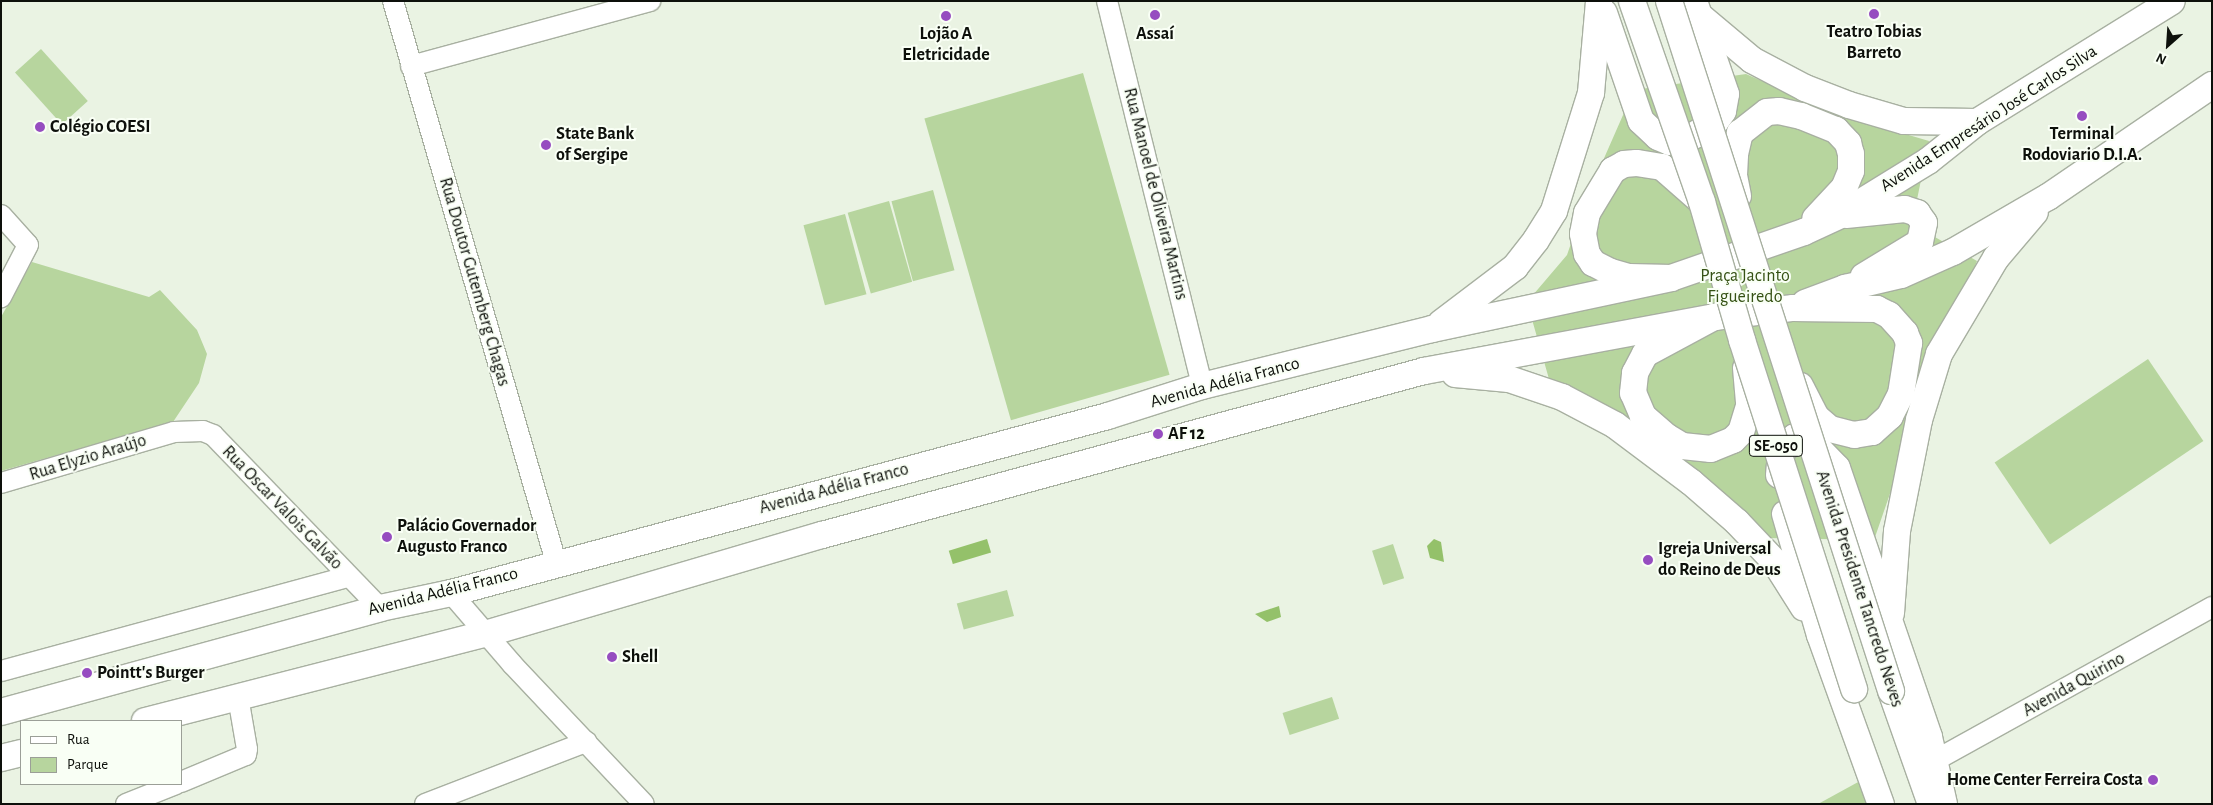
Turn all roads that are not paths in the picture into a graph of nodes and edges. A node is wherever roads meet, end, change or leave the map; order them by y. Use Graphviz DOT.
graph roads {
  1 [pos="393,1"];
  2 [pos="650,1"];
  3 [pos="1107,1"];
  4 [pos="1600,1"];
  5 [pos="1632,1"];
  6 [pos="1669,1"];
  7 [pos="2172,1"];
  8 [pos="1696,9"];
  9 [pos="411,66"];
  10 [pos="2212,85"];
  11 [pos="1977,122"];
  12 [pos="2048,197"];
  13 [pos="1702,202"];
  14 [pos="1,215"];
  15 [pos="1840,215"];
  16 [pos="1742,231"];
  17 [pos="1804,232"];
  18 [pos="1671,278"];
  19 [pos="1845,288"];
  20 [pos="1,297"];
  21 [pos="1793,308"];
  22 [pos="1714,317"];
  23 [pos="1432,329"];
  24 [pos="1742,340"];
  25 [pos="1786,362"];
  26 [pos="1424,371"];
  27 [pos="1202,386"];
  28 [pos="174,432"];
  29 [pos="1,483"];
  30 [pos="556,562"];
  31 [pos="348,577"];
  32 [pos="451,593"];
  33 [pos="2212,607"];
  34 [pos="380,608"];
  35 [pos="1890,626"];
  36 [pos="486,634"];
  37 [pos="1820,635"];
  38 [pos="1,671"];
  39 [pos="238,698"];
  40 [pos="1,712"];
  41 [pos="149,720"];
  42 [pos="586,742"];
  43 [pos="20,753"];
  44 [pos="1,758"];
  45 [pos="1936,760"];
  46 [pos="182,782"];
  47 [pos="174,785"];
  48 [pos="126,804"];
  49 [pos="425,804"];
  50 [pos="644,804"];
  51 [pos="1881,804"];
  52 [pos="1893,804"];
  53 [pos="1932,804"];
  54 [pos="1944,804"];
  1 -- 9 [label="street, Rua Doutor Gutemberg Chagas"];
  2 -- 9 [label="street"];
  3 -- 27 [label="street, Rua Manoel de Oliveira Martins"];
  4 -- 8 [label="main road"];
  4 -- 23 [label="main road"];
  5 -- 13 [label="main road, Avenida Presidente Tancredo Neves, bridge"];
  6 -- 16 [label="main road, Avenida Presidente Tancredo Neves, bridge"];
  7 -- 11 [label="main road, Avenida Empresário José Carlos Silva"];
  8 -- 11 [label="main road"];
  9 -- 30 [label="street, Rua Doutor Gutemberg Chagas"];
  10 -- 12 [label="main road"];
  11 -- 15 [label="main road, Avenida Empresário José Carlos Silva"];
  12 -- 19 [label="main road"];
  12 -- 35 [label="main road"];
  13 -- 18 [label="main road"];
  13 -- 24 [label="main road, Avenida Presidente Tancredo Neves / SE-050, bridge"];
  14 -- 20 [label="street"];
  15 -- 17 [label="main road, Avenida Empresário José Carlos Silva"];
  15 -- 19 [label="main road"];
  16 -- 17 [label="main road"];
  16 -- 25 [label="main road, Avenida Presidente Tancredo Neves / SE-050, bridge"];
  17 -- 18 [label="main road, Avenida Empresário José Carlos Silva"];
  18 -- 23 [label="main road, Avenida Adélia Franco"];
  19 -- 21 [label="main road"];
  21 -- 22 [label="main road"];
  21 -- 25 [label="main road, bridge"];
  22 -- 24 [label="main road, bridge"];
  22 -- 26 [label="main road"];
  23 -- 27 [label="main road, Avenida Adélia Franco"];
  24 -- 52 [label="main road, Avenida Presidente Tancredo Neves / SE-050, bridge"];
  25 -- 53 [label="main road, Avenida Presidente Tancredo Neves / SE-050, bridge"];
  26 -- 36 [label="main road"];
  26 -- 37 [label="main road"];
  27 -- 30 [label="main road, Avenida Adélia Franco"];
  28 -- 29 [label="street, Rua Elyzio Araújo"];
  28 -- 31 [label="street, Rua Oscar Valois Galvão"];
  30 -- 32 [label="main road, Avenida Adélia Franco"];
  31 -- 34 [label="street, Rua Oscar Valois Galvão"];
  31 -- 38 [label="street"];
  32 -- 34 [label="main road, Avenida Adélia Franco"];
  32 -- 36 [label="street"];
  33 -- 45 [label="street, Avenida Quirino"];
  34 -- 40 [label="main road, Avenida Adélia Franco"];
  35 -- 37 [label="main road"];
  35 -- 45 [label="main road"];
  36 -- 39 [label="main road"];
  36 -- 42 [label="street"];
  37 -- 51 [label="main road"];
  39 -- 41 [label="main road"];
  39 -- 46 [label="street"];
  42 -- 49 [label="street"];
  42 -- 50 [label="street"];
  43 -- 44 [label="main road"];
  45 -- 54 [label="main road"];
  47 -- 48 [label="street"];
}
